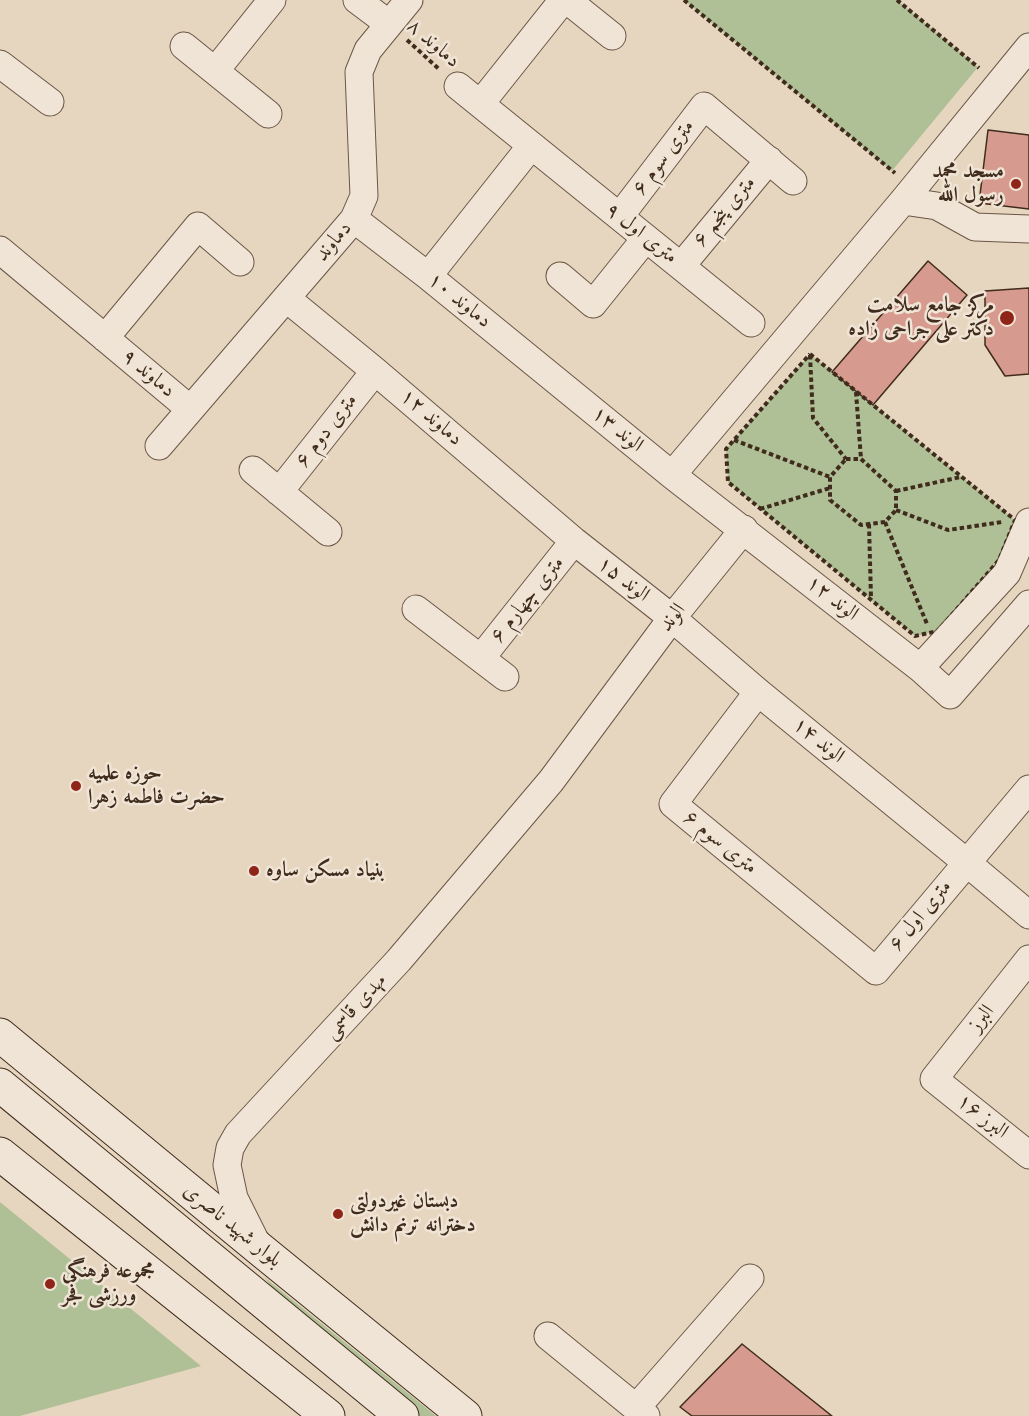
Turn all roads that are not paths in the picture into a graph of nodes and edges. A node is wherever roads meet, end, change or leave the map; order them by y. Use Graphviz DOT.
graph roads {
  1 [pos="272,0"];
  2 [pos="357,0"];
  3 [pos="409,0"];
  4 [pos="565,0"];
  5 [pos="389,24"];
  6 [pos="612,36"];
  7 [pos="183,46"];
  8 [pos="1029,47"];
  9 [pos="0,64"];
  10 [pos="215,71"];
  11 [pos="458,86"];
  12 [pos="50,102"];
  13 [pos="481,103"];
  14 [pos="268,114"];
  15 [pos="531,146"];
  16 [pos="769,160"];
  17 [pos="793,181"];
  18 [pos="908,194"];
  19 [pos="620,216"];
  20 [pos="354,219"];
  21 [pos="1029,229"];
  22 [pos="646,238"];
  23 [pos="0,250"];
  24 [pos="240,262"];
  25 [pos="682,265"];
  26 [pos="428,276"];
  27 [pos="560,276"];
  28 [pos="286,297"];
  29 [pos="751,323"];
  30 [pos="105,338"];
  31 [pos="375,370"];
  32 [pos="562,385"];
  33 [pos="190,409"];
  34 [pos="159,446"];
  35 [pos="253,470"];
  36 [pos="672,475"];
  37 [pos="279,492"];
  38 [pos="752,519"];
  39 [pos="1022,521"];
  40 [pos="328,532"];
  41 [pos="574,541"];
  42 [pos="1007,573"];
  43 [pos="1029,593"];
  44 [pos="1029,604"];
  45 [pos="416,609"];
  46 [pos="672,618"];
  47 [pos="481,658"];
  48 [pos="920,668"];
  49 [pos="505,678"];
  50 [pos="758,692"];
  51 [pos="551,781"];
  52 [pos="1029,789"];
  53 [pos="966,862"];
  54 [pos="1029,915"];
  55 [pos="1029,959"];
  56 [pos="876,971"];
  57 [pos="0,1035"];
  58 [pos="934,1079"];
  59 [pos="0,1085"];
  60 [pos="0,1154"];
  61 [pos="1029,1155"];
  62 [pos="261,1250"];
  63 [pos="750,1278"];
  64 [pos="548,1336"];
  65 [pos="641,1412"];
  66 [pos="328,1416"];
  67 [pos="402,1416"];
  68 [pos="465,1416"];
  1 -- 10 [label="street"];
  2 -- 5 [label="street"];
  3 -- 5 [label="street, دماوند"];
  4 -- 6 [label="street"];
  4 -- 13 [label="street"];
  5 -- 20 [label="street, دماوند"];
  7 -- 10 [label="street"];
  8 -- 18 [label="street"];
  9 -- 12 [label="street"];
  10 -- 14 [label="street"];
  11 -- 13 [label="street, ۹ متری اول"];
  13 -- 15 [label="street, ۹ متری اول"];
  15 -- 19 [label="street, ۹ متری اول"];
  15 -- 26 [label="street"];
  16 -- 17 [label="street, ۶ متری سوم"];
  16 -- 19 [label="street, ۶ متری سوم"];
  16 -- 25 [label="street, ۶ متری پنجم"];
  18 -- 21 [label="street"];
  18 -- 36 [label="street"];
  19 -- 22 [label="street, ۹ متری اول"];
  20 -- 26 [label="street, دماوند ۱۰"];
  20 -- 28 [label="street, دماوند"];
  22 -- 25 [label="street, ۹ متری اول"];
  22 -- 27 [label="street"];
  23 -- 30 [label="street, دماوند ۹"];
  24 -- 30 [label="street"];
  25 -- 29 [label="street, ۹ متری اول"];
  26 -- 32 [label="street, دماوند ۱۰"];
  28 -- 31 [label="street, دماوند ۱۲"];
  28 -- 33 [label="street, دماوند"];
  30 -- 33 [label="street, دماوند ۹"];
  31 -- 37 [label="street, ۶ متری دوم"];
  31 -- 41 [label="street, دماوند ۱۲"];
  32 -- 36 [label="street, الوند ۱۳"];
  33 -- 34 [label="street, دماوند"];
  35 -- 37 [label="street"];
  36 -- 38 [label="street"];
  37 -- 40 [label="street"];
  38 -- 46 [label="street, الوند"];
  38 -- 48 [label="street, الوند ۱۲"];
  39 -- 42 [label="street"];
  41 -- 46 [label="street, الوند ۱۵"];
  41 -- 47 [label="street, ۶ متری چهارم"];
  42 -- 43 [label="street"];
  42 -- 48 [label="street"];
  44 -- 48 [label="street, الوند ۱۲"];
  45 -- 47 [label="street"];
  46 -- 50 [label="street, الوند ۱۴"];
  46 -- 51 [label="street, الوند"];
  47 -- 49 [label="street"];
  50 -- 53 [label="street, الوند ۱۴"];
  50 -- 56 [label="street, ۶ متری سوم"];
  51 -- 62 [label="street, مهدی قاسمی"];
  52 -- 53 [label="street"];
  53 -- 54 [label="street, الوند ۱۴"];
  53 -- 56 [label="street, ۶ متری اول"];
  55 -- 58 [label="street, البرز"];
  57 -- 62 [label="main road, بلوار شهید ناصری"];
  58 -- 61 [label="street, البرز ۱۶"];
  59 -- 67 [label="main road, بلوار شهید ناصری"];
  60 -- 66 [label="main road"];
  62 -- 68 [label="main road, بلوار شهید ناصری"];
  63 -- 65 [label="street"];
  64 -- 65 [label="street"];
}
